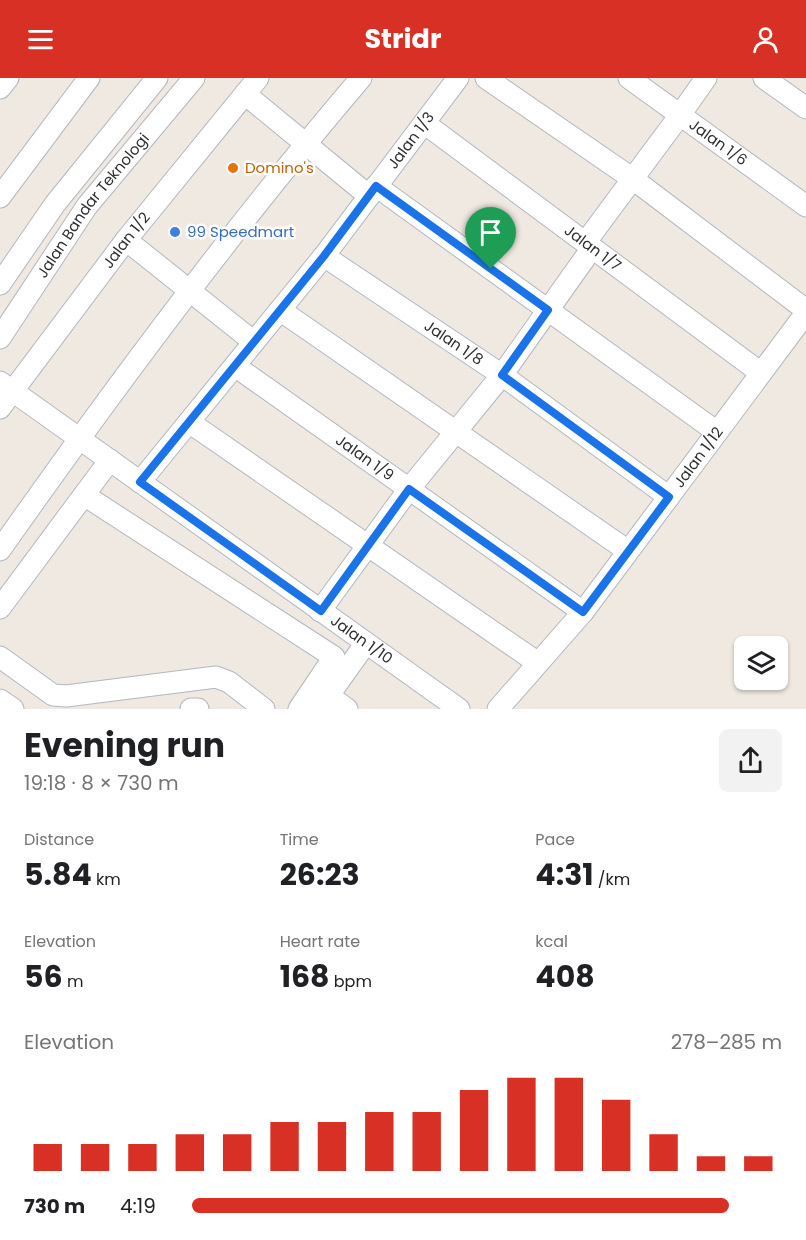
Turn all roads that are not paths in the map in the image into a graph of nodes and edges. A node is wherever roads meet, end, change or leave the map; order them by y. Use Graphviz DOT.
graph roads {
  1 [pos="8,78"];
  2 [pos="157,78"];
  3 [pos="194,78"];
  4 [pos="361,78"];
  5 [pos="458,78"];
  6 [pos="486,78"];
  7 [pos="629,78"];
  8 [pos="706,78"];
  9 [pos="764,78"];
  10 [pos="78,82"];
  11 [pos="252,86"];
  12 [pos="0,88"];
  13 [pos="806,108"];
  14 [pos="680,115"];
  15 [pos="424,123"];
  16 [pos="305,144"];
  17 [pos="633,179"];
  18 [pos="373,191"];
  19 [pos="0,197"];
  20 [pos="806,206"];
  21 [pos="126,240"];
  22 [pos="588,245"];
  23 [pos="324,256"];
  24 [pos="0,284"];
  25 [pos="189,290"];
  26 [pos="280,310"];
  27 [pos="548,310"];
  28 [pos="806,312"];
  29 [pos="0,338"];
  30 [pos="254,342"];
  31 [pos="235,366"];
  32 [pos="761,373"];
  33 [pos="502,375"];
  34 [pos="4,394"];
  35 [pos="189,422"];
  36 [pos="455,430"];
  37 [pos="717,432"];
  38 [pos="79,438"];
  39 [pos="110,460"];
  40 [pos="140,482"];
  41 [pos="409,489"];
  42 [pos="84,495"];
  43 [pos="669,497"];
  44 [pos="367,546"];
  45 [pos="0,550"];
  46 [pos="628,551"];
  47 [pos="0,608"];
  48 [pos="321,611"];
  49 [pos="583,612"];
  50 [pos="358,638"];
  51 [pos="0,657"];
  52 [pos="334,657"];
  53 [pos="538,663"];
  54 [pos="0,700"];
  55 [pos="324,702"];
  56 [pos="13,709"];
  57 [pos="191,709"];
  58 [pos="198,709"];
  59 [pos="264,709"];
  60 [pos="299,709"];
  61 [pos="347,709"];
  62 [pos="459,709"];
  63 [pos="498,709"];
  1 -- 12 [label="street"];
  2 -- 24 [label="street, Jalan Bandar Teknologi"];
  3 -- 29 [label="street, Jalan Bandar Teknologi"];
  4 -- 16 [label="street"];
  5 -- 15 [label="street, Jalan 1/3"];
  6 -- 17 [label="street"];
  7 -- 14 [label="street, Jalan 1/6"];
  8 -- 14 [label="street"];
  9 -- 13 [label="street"];
  10 -- 19 [label="street"];
  11 -- 16 [label="street"];
  11 -- 21 [label="street, Jalan 1/2"];
  14 -- 17 [label="street"];
  14 -- 20 [label="street, Jalan 1/6"];
  15 -- 18 [label="street, Jalan 1/3"];
  15 -- 22 [label="street, Jalan 1/7"];
  16 -- 18 [label="street"];
  16 -- 25 [label="street"];
  17 -- 22 [label="street"];
  17 -- 28 [label="street"];
  18 -- 23 [label="street, Jalan 1/3"];
  18 -- 27 [label="street"];
  21 -- 25 [label="street"];
  21 -- 34 [label="street, Jalan 1/2"];
  22 -- 27 [label="street"];
  22 -- 32 [label="street, Jalan 1/7"];
  23 -- 26 [label="street, Jalan 1/3"];
  23 -- 33 [label="street, Jalan 1/8"];
  25 -- 30 [label="street"];
  25 -- 38 [label="street"];
  26 -- 30 [label="street, Jalan 1/3"];
  26 -- 36 [label="street"];
  27 -- 33 [label="street"];
  27 -- 37 [label="street"];
  28 -- 32 [label="street, Jalan 1/12"];
  30 -- 31 [label="street, Jalan 1/3"];
  31 -- 35 [label="street, Jalan 1/3"];
  31 -- 41 [label="street, Jalan 1/9"];
  32 -- 37 [label="street, Jalan 1/12"];
  33 -- 36 [label="street"];
  33 -- 43 [label="street, Jalan 1/8"];
  34 -- 38 [label="street, Jalan 1/10"];
  35 -- 40 [label="street, Jalan 1/3"];
  35 -- 44 [label="street"];
  36 -- 41 [label="street"];
  36 -- 46 [label="street"];
  37 -- 43 [label="street, Jalan 1/12"];
  38 -- 39 [label="street, Jalan 1/10"];
  38 -- 45 [label="street"];
  39 -- 40 [label="street, Jalan 1/10"];
  39 -- 42 [label="street"];
  40 -- 48 [label="street, Jalan 1/10"];
  41 -- 44 [label="street"];
  41 -- 49 [label="street, Jalan 1/9"];
  42 -- 47 [label="street"];
  42 -- 52 [label="street"];
  43 -- 46 [label="street, Jalan 1/12"];
  44 -- 48 [label="street"];
  44 -- 53 [label="street"];
  46 -- 49 [label="street, Jalan 1/12"];
  48 -- 50 [label="street, Jalan 1/10"];
  49 -- 53 [label="street, Jalan 1/12"];
  50 -- 52 [label="street"];
  50 -- 55 [label="street"];
  50 -- 62 [label="street, Jalan 1/10"];
  51 -- 59 [label="street"];
  52 -- 60 [label="street"];
  53 -- 63 [label="street, Jalan 1/12"];
  54 -- 56 [label="street"];
  55 -- 61 [label="street"];
  57 -- 58 [label="street"];
}
